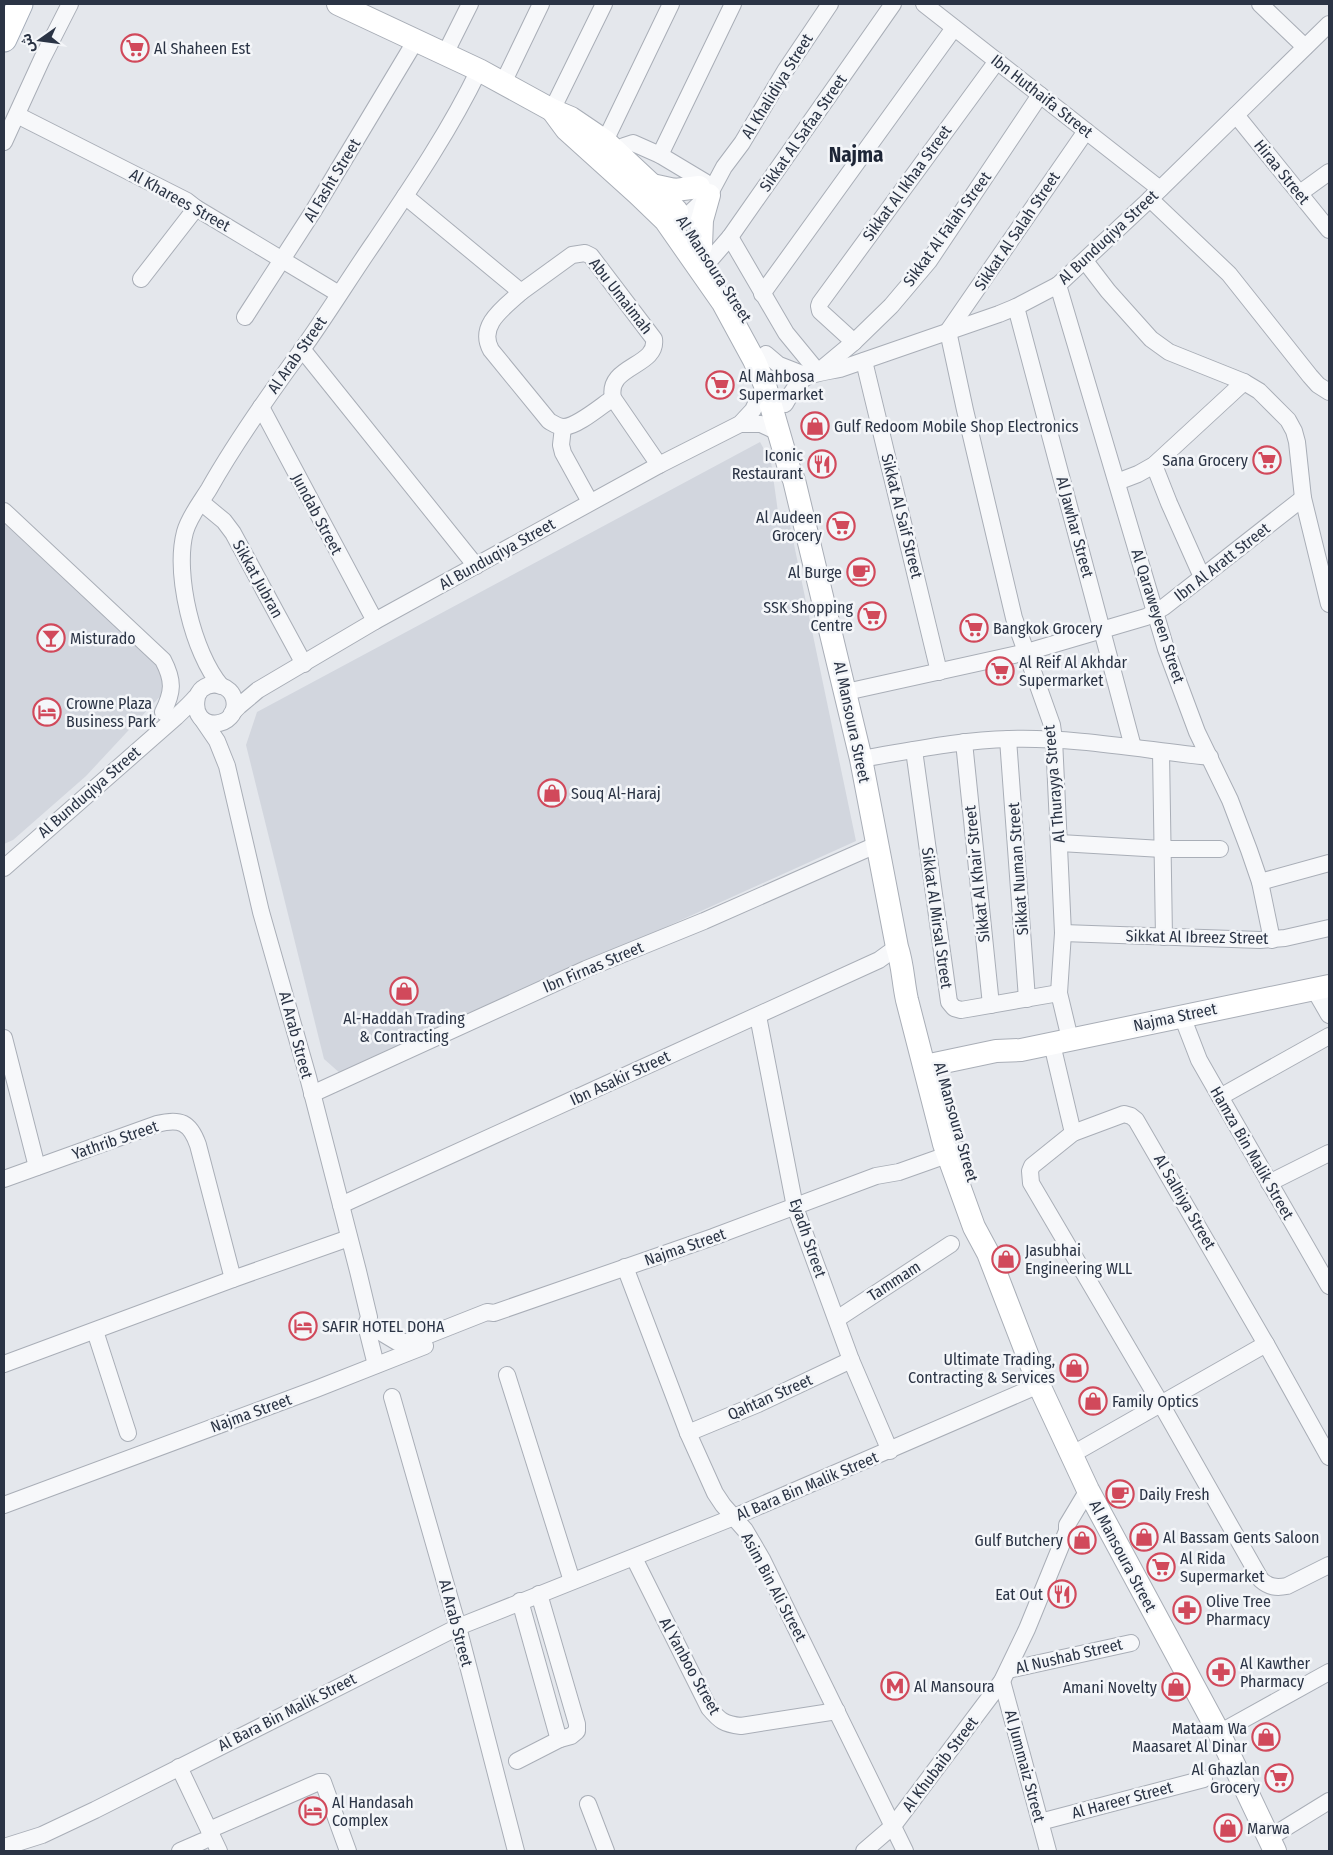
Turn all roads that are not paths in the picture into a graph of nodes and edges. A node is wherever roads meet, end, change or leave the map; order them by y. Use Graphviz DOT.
graph roads {
  1 [pos="70,4"];
  2 [pos="338,4"];
  3 [pos="470,4"];
  4 [pos="541,4"];
  5 [pos="604,4"];
  6 [pos="671,4"];
  7 [pos="733,4"];
  8 [pos="830,4"];
  9 [pos="893,4"];
  10 [pos="924,4"];
  11 [pos="1260,4"];
  12 [pos="19,6"];
  13 [pos="1329,24"];
  14 [pos="954,28"];
  15 [pos="4,39"];
  16 [pos="416,40"];
  17 [pos="1306,46"];
  18 [pos="445,54"];
  19 [pos="997,61"];
  20 [pos="479,70"];
  21 [pos="503,83"];
  22 [pos="1040,95"];
  23 [pos="552,110"];
  24 [pos="16,114"];
  25 [pos="1236,115"];
  26 [pos="1086,131"];
  27 [pos="4,142"];
  28 [pos="610,146"];
  29 [pos="660,155"];
  30 [pos="1329,172"];
  31 [pos="652,185"];
  32 [pos="704,188"];
  33 [pos="1300,193"];
  34 [pos="1155,194"];
  35 [pos="405,196"];
  36 [pos="196,208"];
  37 [pos="674,220"];
  38 [pos="1329,230"];
  39 [pos="730,237"];
  40 [pos="706,253"];
  41 [pos="283,258"];
  42 [pos="1085,261"];
  43 [pos="141,279"];
  44 [pos="1058,286"];
  45 [pos="521,292"];
  46 [pos="339,294"];
  47 [pos="762,294"];
  48 [pos="1016,307"];
  49 [pos="245,317"];
  50 [pos="948,331"];
  51 [pos="854,342"];
  52 [pos="302,349"];
  53 [pos="766,354"];
  54 [pos="864,361"];
  55 [pos="813,374"];
  56 [pos="1244,382"];
  57 [pos="765,385"];
  58 [pos="1329,392"];
  59 [pos="614,398"];
  60 [pos="785,404"];
  61 [pos="261,407"];
  62 [pos="740,424"];
  63 [pos="563,427"];
  64 [pos="780,433"];
  65 [pos="659,465"];
  66 [pos="1154,465"];
  67 [pos="794,480"];
  68 [pos="1117,482"];
  69 [pos="1304,498"];
  70 [pos="201,502"];
  71 [pos="590,502"];
  72 [pos="4,511"];
  73 [pos="476,566"];
  74 [pos="1202,577"];
  75 [pos="1329,604"];
  76 [pos="1155,613"];
  77 [pos="374,621"];
  78 [pos="1102,631"];
  79 [pos="1028,652"];
  80 [pos="202,657"];
  81 [pos="304,664"];
  82 [pos="939,672"];
  83 [pos="225,688"];
  84 [pos="258,690"];
  85 [pos="846,692"];
  86 [pos="200,693"];
  87 [pos="170,714"];
  88 [pos="201,717"];
  89 [pos="228,717"];
  90 [pos="1008,739"];
  91 [pos="1054,739"];
  92 [pos="964,742"];
  93 [pos="1133,748"];
  94 [pos="914,750"];
  95 [pos="1161,752"];
  96 [pos="223,753"];
  97 [pos="1210,757"];
  98 [pos="861,759"];
  99 [pos="1060,844"];
  100 [pos="876,845"];
  101 [pos="1162,849"];
  102 [pos="1220,849"];
  103 [pos="1329,863"];
  104 [pos="4,868"];
  105 [pos="1260,882"];
  106 [pos="1329,928"];
  107 [pos="1063,933"];
  108 [pos="1164,937"];
  109 [pos="1272,940"];
  110 [pos="900,956"];
  111 [pos="1321,987"];
  112 [pos="1060,993"];
  113 [pos="1027,999"];
  114 [pos="991,1005"];
  115 [pos="1329,1015"];
  116 [pos="758,1016"];
  117 [pos="1182,1016"];
  118 [pos="1329,1036"];
  119 [pos="4,1038"];
  120 [pos="1061,1042"];
  121 [pos="933,1070"];
  122 [pos="312,1094"];
  123 [pos="1220,1097"];
  124 [pos="1073,1133"];
  125 [pos="953,1147"];
  126 [pos="1329,1153"];
  127 [pos="37,1167"];
  128 [pos="4,1179"];
  129 [pos="1270,1183"];
  130 [pos="340,1205"];
  131 [pos="794,1207"];
  132 [pos="349,1238"];
  133 [pos="951,1244"];
  134 [pos="625,1267"];
  135 [pos="233,1278"];
  136 [pos="1329,1286"];
  137 [pos="837,1319"];
  138 [pos="373,1324"];
  139 [pos="95,1331"];
  140 [pos="1266,1344"];
  141 [pos="408,1348"];
  142 [pos="851,1360"];
  143 [pos="4,1364"];
  144 [pos="381,1364"];
  145 [pos="507,1375"];
  146 [pos="1039,1385"];
  147 [pos="392,1397"];
  148 [pos="1161,1404"];
  149 [pos="128,1433"];
  150 [pos="688,1433"];
  151 [pos="890,1450"];
  152 [pos="1071,1455"];
  153 [pos="1329,1457"];
  154 [pos="1092,1497"];
  155 [pos="4,1505"];
  156 [pos="734,1517"];
  157 [pos="634,1558"];
  158 [pos="1329,1565"];
  159 [pos="572,1581"];
  160 [pos="539,1594"];
  161 [pos="520,1601"];
  162 [pos="458,1626"];
  163 [pos="1131,1642"];
  164 [pos="1329,1672"];
  165 [pos="1005,1675"];
  166 [pos="837,1711"];
  167 [pos="1219,1733"];
  168 [pos="560,1739"];
  169 [pos="517,1760"];
  170 [pos="174,1769"];
  171 [pos="1204,1779"];
  172 [pos="1329,1802"];
  173 [pos="588,1804"];
  174 [pos="1040,1822"];
  175 [pos="893,1826"];
  176 [pos="207,1841"];
  177 [pos="1272,1844"];
  178 [pos="4,1847"];
  179 [pos="180,1851"];
  180 [pos="219,1851"];
  181 [pos="348,1851"];
  182 [pos="516,1851"];
  183 [pos="606,1851"];
  184 [pos="864,1851"];
  185 [pos="905,1851"];
  186 [pos="1048,1851"];
  1 -- 24 [label="street"];
  2 -- 16 [label="main road, Al Mansoura Street"];
  3 -- 18 [label="street"];
  4 -- 21 [label="street"];
  5 -- 23 [label="street"];
  6 -- 28 [label="street"];
  7 -- 29 [label="street"];
  8 -- 32 [label="street, Al Khalidiya Street"];
  9 -- 39 [label="street, Sikkat Al Safaa Street"];
  10 -- 14 [label="street, Ibn Huthaifa Street"];
  11 -- 17 [label="street"];
  12 -- 15 [label="main road"];
  13 -- 17 [label="street, Al Bunduqiya Street"];
  14 -- 19 [label="street, Ibn Huthaifa Street"];
  14 -- 47 [label="street"];
  16 -- 18 [label="main road, Al Mansoura Street"];
  16 -- 41 [label="street, Al Fasht Street"];
  17 -- 25 [label="street, Al Bunduqiya Street"];
  18 -- 20 [label="main road, Al Mansoura Street"];
  19 -- 22 [label="street, Ibn Huthaifa Street"];
  19 -- 51 [label="street, Sikkat Al Ikhaa Street"];
  20 -- 21 [label="main road, Al Mansoura Street"];
  20 -- 35 [label="street, Al Arab Street"];
  21 -- 23 [label="main road, Al Mansoura Street"];
  22 -- 26 [label="street, Ibn Huthaifa Street"];
  22 -- 51 [label="street, Sikkat Al Falah Street"];
  23 -- 28 [label="main road, Al Mansoura Street"];
  23 -- 37 [label="main road, Al Mansoura Street"];
  24 -- 27 [label="street"];
  24 -- 36 [label="street, Al Kharees Street"];
  25 -- 33 [label="street, Hiraa Street"];
  25 -- 34 [label="street, Al Bunduqiya Street"];
  26 -- 34 [label="street, Ibn Huthaifa Street"];
  26 -- 50 [label="street, Sikkat Al Salah Street"];
  28 -- 29 [label="street"];
  28 -- 31 [label="main road, Al Mansoura Street"];
  29 -- 32 [label="street"];
  30 -- 33 [label="street"];
  31 -- 32 [label="main road"];
  31 -- 37 [label="main road, Al Mansoura Street"];
  32 -- 37 [label="street, Al Khalidiya Street"];
  32 -- 40 [label="main road"];
  33 -- 38 [label="street, Hiraa Street"];
  34 -- 42 [label="street, Al Bunduqiya Street"];
  34 -- 58 [label="street, Ibn Huthaifa Street"];
  35 -- 45 [label="street"];
  35 -- 46 [label="street, Al Arab Street"];
  36 -- 41 [label="street, Al Kharees Street"];
  36 -- 43 [label="street"];
  37 -- 40 [label="main road, Al Mansoura Street"];
  37 -- 57 [label="main road, Al Mansoura Street"];
  39 -- 40 [label="street, Sikkat Al Safaa Street"];
  39 -- 47 [label="street, Al Mansoura Street"];
  40 -- 53 [label="main road, Al Mansoura Street"];
  41 -- 46 [label="street, Al Kharees Street"];
  41 -- 49 [label="street, Al Fasht Street"];
  42 -- 44 [label="street, Al Bunduqiya Street"];
  42 -- 56 [label="street"];
  44 -- 48 [label="street, Al Bunduqiya Street"];
  44 -- 68 [label="street, Al Qaraweyeen Street"];
  45 -- 59 [label="street, Abu Umaimah"];
  45 -- 63 [label="street, Abu Umaimah"];
  46 -- 52 [label="street, Al Arab Street"];
  47 -- 55 [label="street, Al Mansoura Street"];
  48 -- 50 [label="street, Al Bunduqiya Street"];
  48 -- 78 [label="street, Al Jawhar Street"];
  50 -- 54 [label="street, Al Bunduqiya Street"];
  50 -- 79 [label="street, Al Thurayya Street"];
  51 -- 55 [label="street, Sikkat Al Falah Street"];
  52 -- 61 [label="street, Al Arab Street"];
  52 -- 73 [label="street"];
  53 -- 55 [label="street"];
  53 -- 60 [label="main road, Al Mansoura Street"];
  54 -- 55 [label="street, Al Bunduqiya Street"];
  54 -- 82 [label="street, Sikkat Al Saif Street"];
  55 -- 60 [label="street"];
  56 -- 66 [label="street"];
  56 -- 69 [label="street"];
  57 -- 62 [label="street, Al Bunduqiya Street"];
  57 -- 64 [label="main road, Al Mansoura Street"];
  59 -- 63 [label="street"];
  59 -- 65 [label="street"];
  60 -- 67 [label="main road, Al Mansoura Street"];
  61 -- 70 [label="street, Al Arab Street"];
  61 -- 77 [label="street, Jundab Street"];
  62 -- 64 [label="street"];
  62 -- 65 [label="street, Al Bunduqiya Street"];
  63 -- 71 [label="street"];
  64 -- 67 [label="main road, Al Mansoura Street"];
  65 -- 71 [label="street, Al Bunduqiya Street"];
  66 -- 68 [label="street"];
  66 -- 74 [label="street"];
  67 -- 85 [label="main road, Al Mansoura Street"];
  68 -- 76 [label="street, Al Qaraweyeen Street"];
  69 -- 74 [label="street, Ibn Al Aratt Street"];
  69 -- 75 [label="street"];
  70 -- 80 [label="street, Al Arab Street"];
  70 -- 81 [label="street, Sikkat Jubran"];
  71 -- 73 [label="street, Al Bunduqiya Street"];
  72 -- 87 [label="street"];
  73 -- 77 [label="street, Al Bunduqiya Street"];
  74 -- 76 [label="street, Ibn Al Aratt Street"];
  76 -- 78 [label="street, Ibn Al Aratt Street"];
  76 -- 97 [label="street, Al Qaraweyeen Street"];
  77 -- 81 [label="street, Al Bunduqiya Street"];
  78 -- 79 [label="street, Ibn Al Aratt Street"];
  78 -- 93 [label="street, Al Jawhar Street"];
  79 -- 82 [label="street, Ibn Al Aratt Street"];
  79 -- 91 [label="street, Al Thurayya Street"];
  80 -- 83 [label="street, Al Arab Street"];
  80 -- 86 [label="street, Al Arab Street"];
  81 -- 84 [label="street, Al Bunduqiya Street"];
  82 -- 85 [label="street, Ibn Al Aratt Street"];
  83 -- 84 [label="street, Al Bunduqiya Street"];
  83 -- 86 [label="street"];
  83 -- 89 [label="street"];
  84 -- 89 [label="street, Al Bunduqiya Street"];
  85 -- 98 [label="main road, Al Mansoura Street"];
  86 -- 87 [label="street, Al Bunduqiya Street"];
  86 -- 88 [label="street"];
  87 -- 88 [label="street"];
  87 -- 104 [label="street, Al Bunduqiya Street"];
  88 -- 89 [label="street"];
  88 -- 96 [label="street, Al Arab Street"];
  89 -- 96 [label="street, Al Arab Street"];
  90 -- 91 [label="street"];
  90 -- 92 [label="street"];
  90 -- 113 [label="street, Sikkat Numan Street"];
  91 -- 93 [label="street"];
  91 -- 99 [label="street, Al Thurayya Street"];
  92 -- 94 [label="street"];
  92 -- 114 [label="street, Sikkat Al Khair Street"];
  93 -- 95 [label="street"];
  94 -- 98 [label="street"];
  94 -- 114 [label="street, Sikkat Al Mirsal Street"];
  95 -- 97 [label="street"];
  95 -- 101 [label="street"];
  96 -- 122 [label="street, Al Arab Street"];
  97 -- 105 [label="street, Al Qaraweyeen Street"];
  98 -- 100 [label="main road, Al Mansoura Street"];
  99 -- 101 [label="street"];
  99 -- 107 [label="street, Al Thurayya Street"];
  100 -- 110 [label="main road, Al Mansoura Street"];
  100 -- 122 [label="street, Ibn Firnas Street"];
  101 -- 102 [label="street"];
  101 -- 108 [label="street"];
  103 -- 105 [label="street"];
  105 -- 109 [label="street, Al Qaraweyeen Street"];
  106 -- 109 [label="street, Sikkat Al Ibreez Street"];
  107 -- 108 [label="street, Sikkat Al Ibreez Street"];
  107 -- 112 [label="street, Al Thurayya Street"];
  108 -- 109 [label="street, Sikkat Al Ibreez Street"];
  110 -- 116 [label="street, Ibn Asakir Street"];
  110 -- 121 [label="main road, Al Mansoura Street"];
  111 -- 115 [label="street"];
  111 -- 117 [label="main road, Najma Street"];
  112 -- 113 [label="street, Sikkat Al Mirsal Street"];
  112 -- 120 [label="street, Al Thurayya Street"];
  113 -- 114 [label="street, Sikkat Al Mirsal Street"];
  116 -- 130 [label="street, Ibn Asakir Street"];
  116 -- 131 [label="street, Eyadh Street"];
  117 -- 120 [label="main road, Najma Street"];
  117 -- 123 [label="street, Hamza Bin Malik Street"];
  118 -- 123 [label="street"];
  119 -- 127 [label="street"];
  120 -- 121 [label="main road, Najma Street"];
  120 -- 124 [label="street"];
  121 -- 125 [label="main road, Al Mansoura Street"];
  122 -- 130 [label="street, Al Arab Street"];
  123 -- 129 [label="street, Hamza Bin Malik Street"];
  124 -- 140 [label="street, Al Salhiya Street"];
  124 -- 148 [label="street, Al Salhiya Street"];
  125 -- 131 [label="street, Najma Street"];
  125 -- 146 [label="main road, Al Mansoura Street"];
  126 -- 129 [label="street"];
  127 -- 128 [label="street, Yathrib Street"];
  127 -- 135 [label="street, Yathrib Street"];
  129 -- 136 [label="street, Hamza Bin Malik Street"];
  130 -- 132 [label="street, Al Arab Street"];
  131 -- 134 [label="street, Najma Street"];
  131 -- 137 [label="street, Eyadh Street"];
  132 -- 135 [label="street"];
  132 -- 138 [label="street, Al Arab Street"];
  133 -- 137 [label="street, Tammam"];
  134 -- 141 [label="street, Najma Street"];
  134 -- 150 [label="street, Asim Bin Ali Street"];
  135 -- 139 [label="street"];
  137 -- 142 [label="street, Eyadh Street"];
  138 -- 141 [label="street"];
  138 -- 144 [label="street, Al Arab Street"];
  139 -- 143 [label="street"];
  139 -- 149 [label="street"];
  140 -- 148 [label="street"];
  140 -- 153 [label="street, Al Salhiya Street"];
  141 -- 144 [label="street, Najma Street"];
  142 -- 150 [label="street, Qahtan Street"];
  142 -- 151 [label="street, Eyadh Street"];
  144 -- 155 [label="street, Najma Street"];
  145 -- 159 [label="street"];
  146 -- 151 [label="street, Al Bara Bin Malik Street"];
  146 -- 152 [label="main road, Al Mansoura Street"];
  147 -- 162 [label="street, Al Arab Street"];
  148 -- 152 [label="street"];
  148 -- 158 [label="street, Al Salhiya Street"];
  150 -- 156 [label="street, Asim Bin Ali Street"];
  151 -- 156 [label="street, Al Bara Bin Malik Street"];
  152 -- 154 [label="main road, Al Mansoura Street"];
  154 -- 165 [label="street, Al Khubaib Street"];
  154 -- 167 [label="main road, Al Mansoura Street"];
  156 -- 157 [label="street, Al Bara Bin Malik Street"];
  156 -- 166 [label="street, Asim Bin Ali Street"];
  157 -- 159 [label="street, Al Bara Bin Malik Street"];
  157 -- 166 [label="street, Al Yanboo Street"];
  159 -- 160 [label="street, Al Bara Bin Malik Street"];
  160 -- 161 [label="street, Al Bara Bin Malik Street"];
  160 -- 168 [label="street"];
  161 -- 162 [label="street, Al Bara Bin Malik Street"];
  161 -- 168 [label="street"];
  162 -- 170 [label="street, Al Bara Bin Malik Street"];
  162 -- 182 [label="street, Al Arab Street"];
  163 -- 165 [label="street, Al Nushab Street"];
  164 -- 167 [label="street"];
  165 -- 174 [label="street, Al Jummaiz Street"];
  165 -- 175 [label="street, Al Khubaib Street"];
  166 -- 175 [label="street, Asim Bin Ali Street"];
  167 -- 177 [label="main road, Al Mansoura Street"];
  168 -- 169 [label="street"];
  170 -- 176 [label="street"];
  170 -- 178 [label="street, Al Bara Bin Malik Street"];
  171 -- 174 [label="street, Al Hareer Street"];
  172 -- 177 [label="street"];
  173 -- 183 [label="street"];
  174 -- 186 [label="street, Al Jummaiz Street"];
  175 -- 184 [label="street, Al Khubaib Street"];
  175 -- 185 [label="street, Asim Bin Ali Street"];
  176 -- 179 [label="street"];
  176 -- 180 [label="street"];
  176 -- 181 [label="street"];
}
